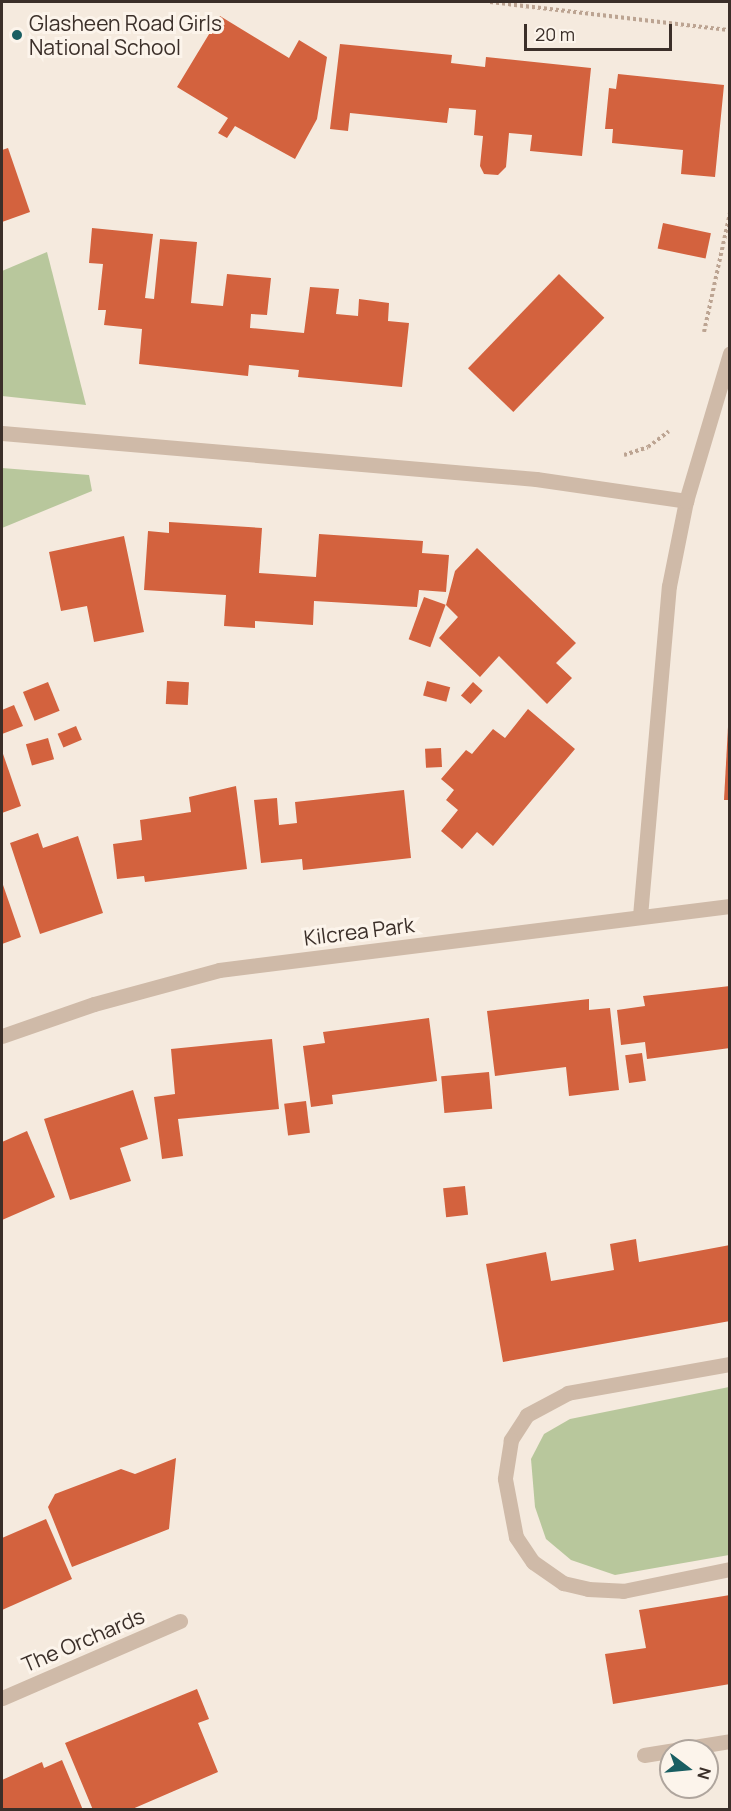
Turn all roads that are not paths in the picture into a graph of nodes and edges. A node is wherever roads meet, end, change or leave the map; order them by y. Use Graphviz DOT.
graph roads {
  1 [pos="729,353"];
  2 [pos="2,433"];
  3 [pos="686,501"];
  4 [pos="729,906"];
  5 [pos="640,916"];
  6 [pos="2,1036"];
  7 [pos="729,1364"];
  8 [pos="729,1569"];
  9 [pos="180,1621"];
  10 [pos="2,1698"];
  11 [pos="729,1741"];
  12 [pos="644,1755"];
  1 -- 3 [label="street"];
  2 -- 3 [label="street"];
  3 -- 5 [label="street"];
  4 -- 5 [label="street, Kilcrea Park"];
  5 -- 6 [label="street, Kilcrea Park"];
  7 -- 8 [label="street"];
  9 -- 10 [label="street, The Orchards"];
  11 -- 12 [label="street"];
}
